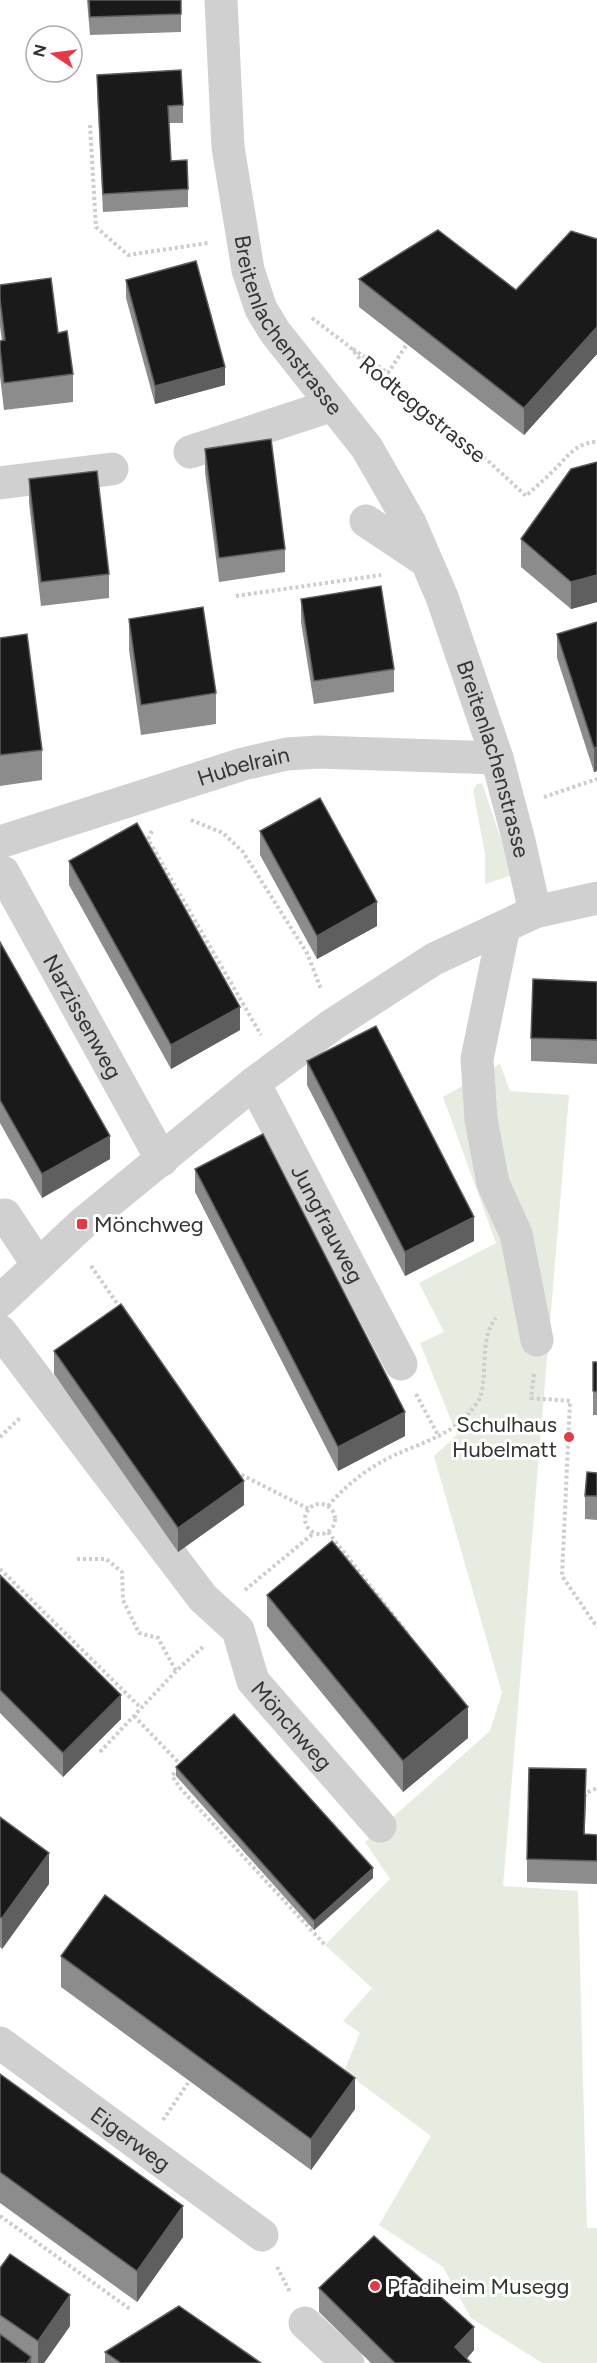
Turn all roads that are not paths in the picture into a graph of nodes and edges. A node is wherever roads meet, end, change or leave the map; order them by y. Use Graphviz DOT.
graph roads {
  1 [pos="221,0"];
  2 [pos="333,405"];
  3 [pos="190,452"];
  4 [pos="112,469"];
  5 [pos="0,483"];
  6 [pos="366,521"];
  7 [pos="426,561"];
  8 [pos="497,758"];
  9 [pos="1,857"];
  10 [pos="597,898"];
  11 [pos="535,912"];
  12 [pos="504,927"];
  13 [pos="254,1083"];
  14 [pos="162,1160"];
  15 [pos="5,1215"];
  16 [pos="38,1266"];
  17 [pos="0,1301"];
  18 [pos="0,1331"];
  19 [pos="537,1340"];
  20 [pos="401,1364"];
  21 [pos="380,1826"];
  22 [pos="0,2043"];
  23 [pos="262,2235"];
  24 [pos="305,2322"];
  25 [pos="348,2363"];
  1 -- 2 [label="street, Breitenlachenstrasse"];
  2 -- 3 [label="street"];
  2 -- 7 [label="street, Breitenlachenstrasse"];
  4 -- 5 [label="street"];
  6 -- 7 [label="street"];
  7 -- 8 [label="street, Breitenlachenstrasse"];
  8 -- 9 [label="street, Hubelrain"];
  8 -- 11 [label="street, Breitenlachenstrasse"];
  9 -- 14 [label="street, Narzissenweg"];
  10 -- 11 [label="street"];
  11 -- 12 [label="street"];
  12 -- 13 [label="street"];
  12 -- 19 [label="street"];
  13 -- 14 [label="street"];
  13 -- 20 [label="street, Jungfrauweg"];
  14 -- 16 [label="street"];
  15 -- 16 [label="street"];
  16 -- 17 [label="street"];
  18 -- 21 [label="street, Mönchweg"];
  22 -- 23 [label="street, Eigerweg"];
  24 -- 25 [label="street"];
}
